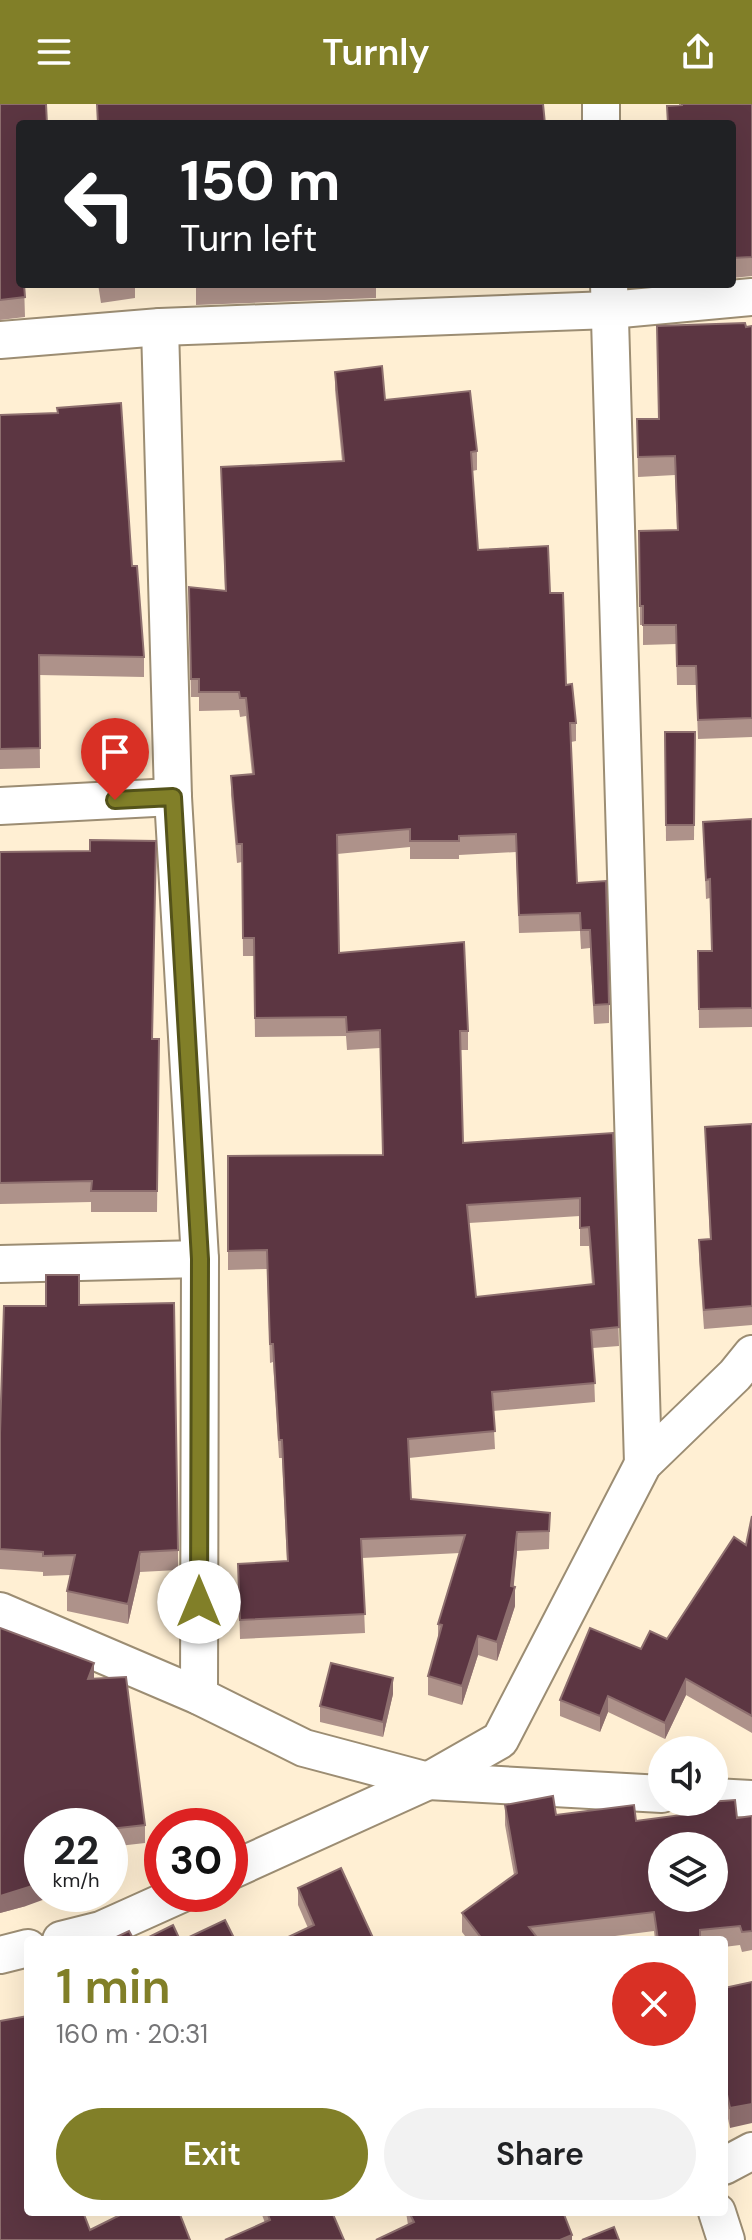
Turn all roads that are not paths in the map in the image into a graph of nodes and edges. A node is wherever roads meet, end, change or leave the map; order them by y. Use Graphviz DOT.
graph roads {
  1 [pos="609,297"];
  2 [pos="752,297"];
  3 [pos="160,327"];
  4 [pos="0,340"];
  5 [pos="173,797"];
  6 [pos="0,806"];
  7 [pos="200,1259"];
  8 [pos="0,1264"];
  9 [pos="752,1354"];
  10 [pos="643,1464"];
  11 [pos="0,1611"];
  12 [pos="199,1696"];
  13 [pos="428,1781"];
  14 [pos="648,1793"];
  15 [pos="728,1798"];
  16 [pos="752,1799"];
  17 [pos="248,1863"];
  18 [pos="144,1911"];
  19 [pos="77,1936"];
  20 [pos="24,1949"];
  21 [pos="0,1955"];
  22 [pos="752,2151"];
  23 [pos="728,2164"];
  24 [pos="718,2216"];
  25 [pos="726,2240"];
  1 -- 2 [label="street"];
  1 -- 3 [label="street"];
  1 -- 10 [label="street"];
  3 -- 4 [label="street"];
  3 -- 5 [label="street"];
  5 -- 6 [label="street"];
  5 -- 7 [label="street"];
  7 -- 8 [label="street"];
  7 -- 12 [label="street"];
  9 -- 10 [label="street"];
  10 -- 13 [label="street"];
  11 -- 12 [label="street"];
  12 -- 13 [label="street"];
  13 -- 14 [label="street"];
  13 -- 17 [label="street"];
  15 -- 16 [label="street"];
  18 -- 19 [label="street"];
  20 -- 21 [label="street"];
  22 -- 23 [label="street"];
  24 -- 25 [label="street"];
}
